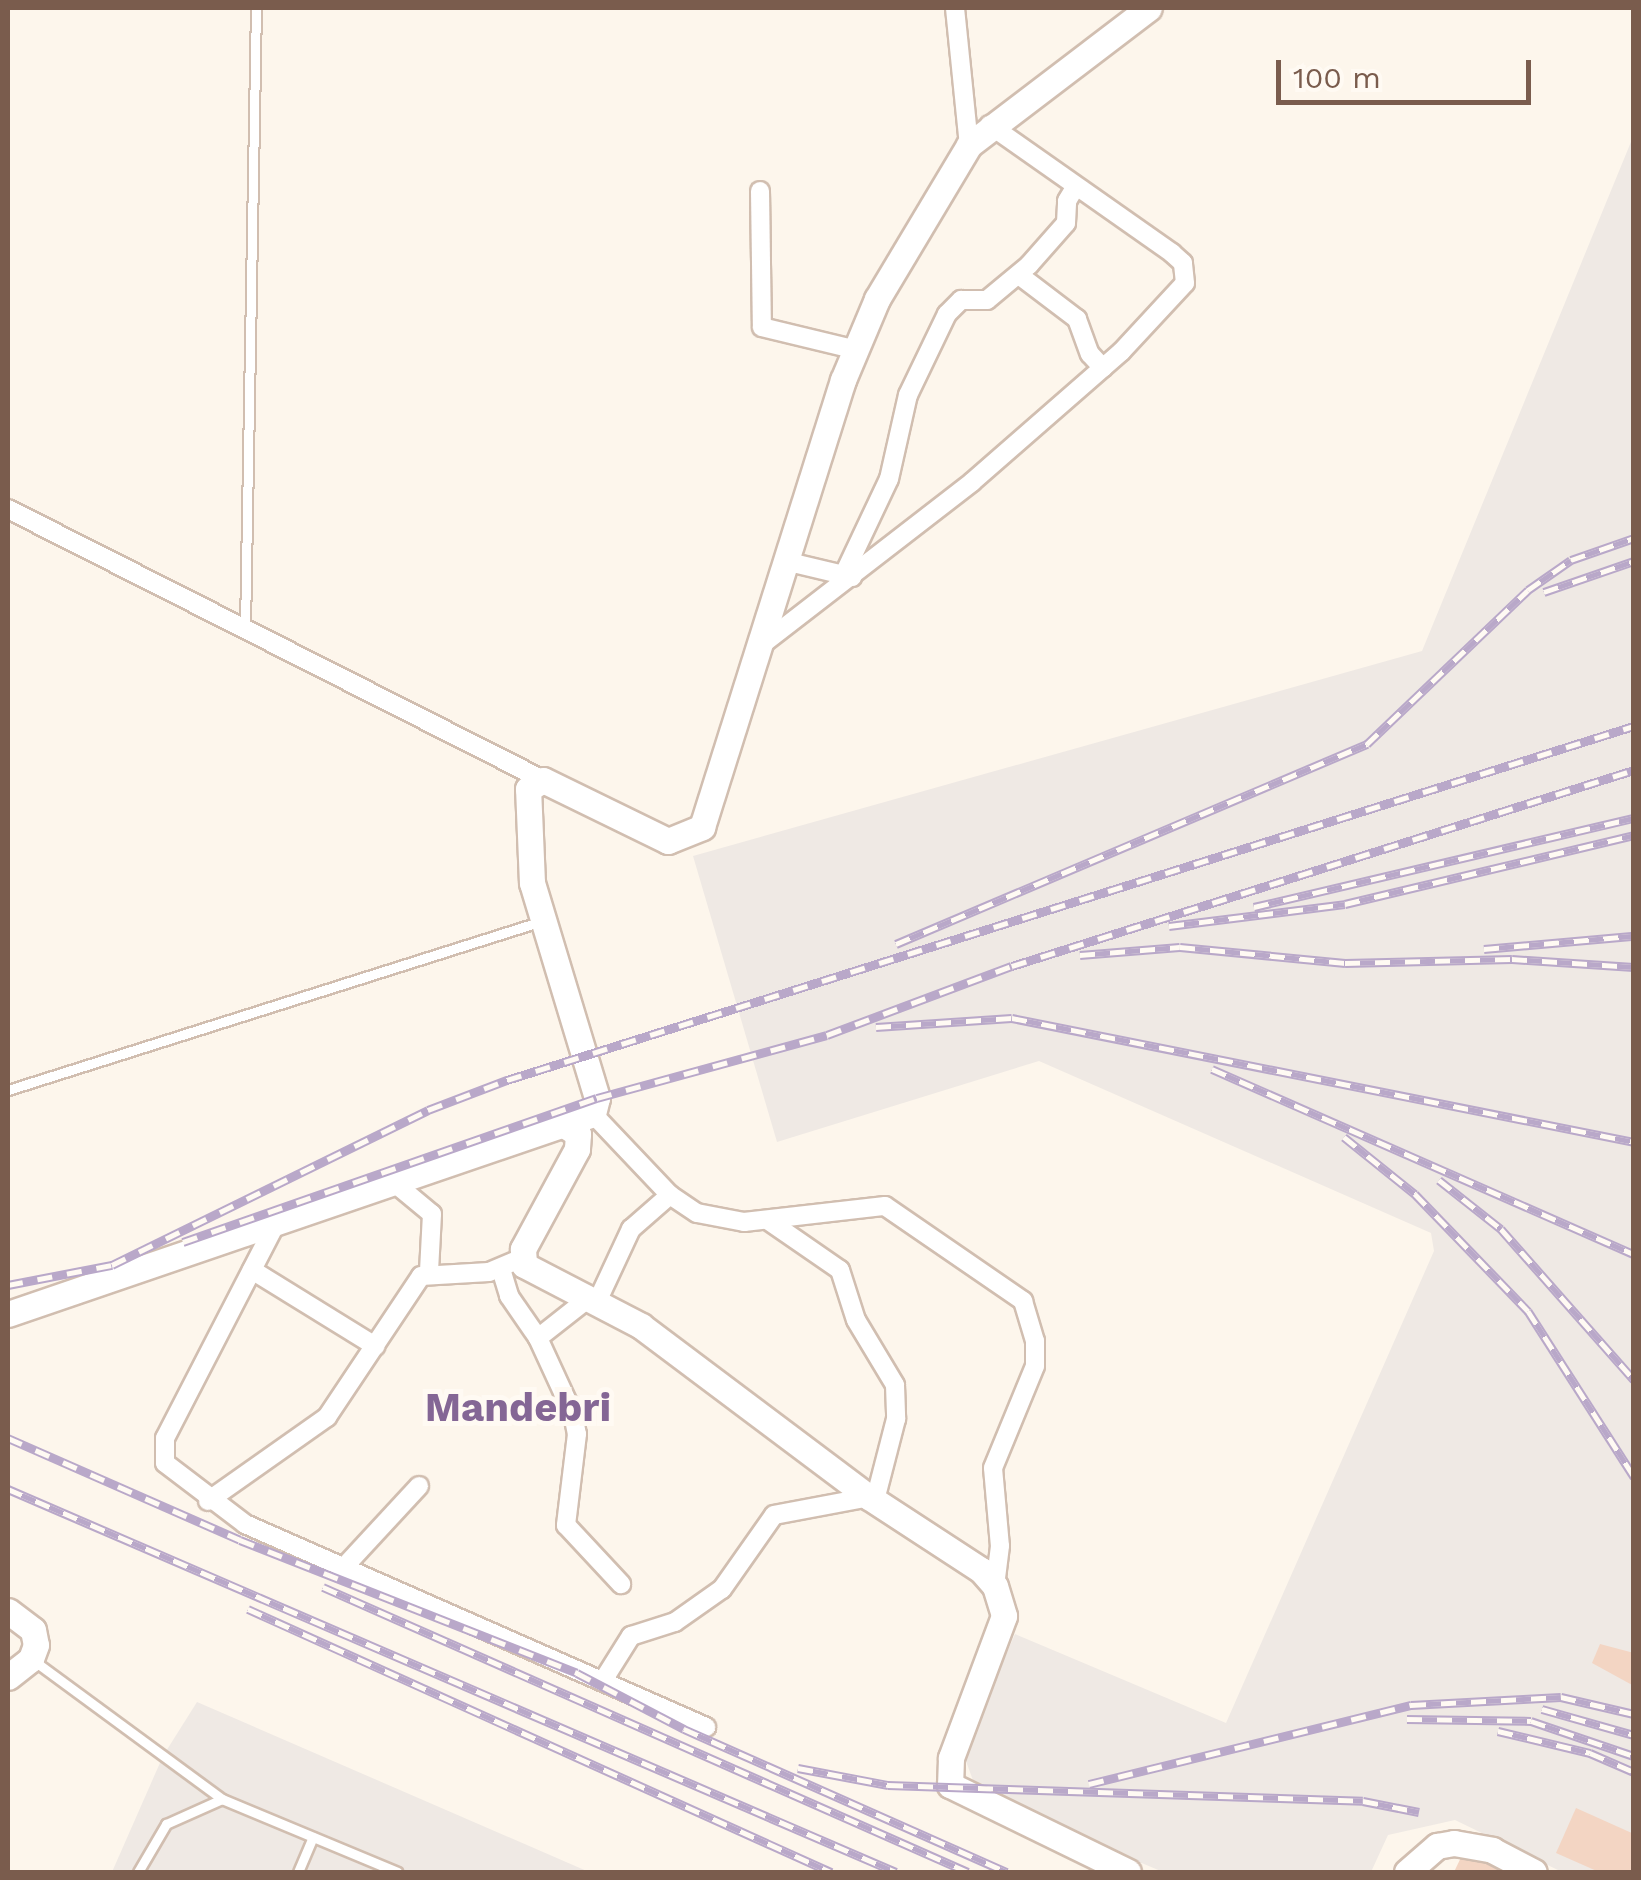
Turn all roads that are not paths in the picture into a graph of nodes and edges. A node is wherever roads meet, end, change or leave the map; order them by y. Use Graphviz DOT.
graph roads {
  1 [pos="256,8"];
  2 [pos="956,8"];
  3 [pos="1149,8"];
  4 [pos="990,125"];
  5 [pos="969,145"];
  6 [pos="1076,186"];
  7 [pos="760,191"];
  8 [pos="1019,275"];
  9 [pos="853,349"];
  10 [pos="1102,368"];
  11 [pos="8,509"];
  12 [pos="789,562"];
  13 [pos="848,575"];
  14 [pos="245,629"];
  15 [pos="764,642"];
  16 [pos="543,780"];
  17 [pos="541,921"];
  18 [pos="8,1090"];
  19 [pos="593,1114"];
  20 [pos="568,1127"];
  21 [pos="391,1180"];
  22 [pos="670,1195"];
  23 [pos="769,1221"];
  24 [pos="274,1228"];
  25 [pos="511,1264"];
  26 [pos="252,1270"];
  27 [pos="429,1272"];
  28 [pos="591,1302"];
  29 [pos="8,1314"];
  30 [pos="538,1338"];
  31 [pos="375,1346"];
  32 [pos="419,1486"];
  33 [pos="872,1499"];
  34 [pos="208,1501"];
  35 [pos="346,1566"];
  36 [pos="622,1584"];
  37 [pos="995,1586"];
  38 [pos="8,1612"];
  39 [pos="31,1658"];
  40 [pos="8,1677"];
  41 [pos="604,1680"];
  42 [pos="706,1727"];
  43 [pos="222,1799"];
  44 [pos="313,1837"];
  45 [pos="138,1872"];
  46 [pos="298,1872"];
  47 [pos="397,1872"];
  48 [pos="1128,1872"];
  49 [pos="1407,1872"];
  50 [pos="1534,1872"];
  1 -- 14 [label="lane"];
  2 -- 5 [label="street"];
  3 -- 4 [label="main road"];
  4 -- 5 [label="main road"];
  4 -- 6 [label="street"];
  5 -- 9 [label="main road"];
  6 -- 8 [label="street"];
  6 -- 10 [label="street"];
  7 -- 9 [label="street"];
  8 -- 10 [label="street"];
  8 -- 13 [label="street"];
  9 -- 12 [label="main road"];
  10 -- 13 [label="street"];
  11 -- 14 [label="street"];
  12 -- 13 [label="street"];
  12 -- 15 [label="main road"];
  13 -- 15 [label="street"];
  14 -- 16 [label="street"];
  15 -- 16 [label="main road"];
  16 -- 17 [label="main road"];
  17 -- 18 [label="lane"];
  17 -- 19 [label="main road"];
  19 -- 20 [label="main road"];
  19 -- 22 [label="street"];
  20 -- 21 [label="main road"];
  20 -- 25 [label="main road"];
  21 -- 24 [label="main road"];
  21 -- 27 [label="street"];
  22 -- 23 [label="street"];
  22 -- 28 [label="street"];
  23 -- 33 [label="street"];
  23 -- 37 [label="street"];
  24 -- 26 [label="street"];
  24 -- 29 [label="main road"];
  25 -- 27 [label="street"];
  25 -- 28 [label="main road"];
  25 -- 30 [label="street"];
  26 -- 31 [label="street"];
  26 -- 34 [label="street"];
  27 -- 31 [label="street"];
  28 -- 30 [label="street"];
  28 -- 33 [label="main road"];
  30 -- 36 [label="street"];
  31 -- 34 [label="street"];
  32 -- 35 [label="street"];
  33 -- 37 [label="main road"];
  33 -- 41 [label="street"];
  34 -- 35 [label="street"];
  35 -- 41 [label="street"];
  37 -- 48 [label="main road"];
  38 -- 39 [label="main road"];
  39 -- 40 [label="main road"];
  39 -- 43 [label="lane"];
  41 -- 42 [label="street"];
  43 -- 44 [label="lane"];
  43 -- 45 [label="lane"];
  44 -- 46 [label="lane"];
  44 -- 47 [label="lane"];
  49 -- 50 [label="main road"];
}
